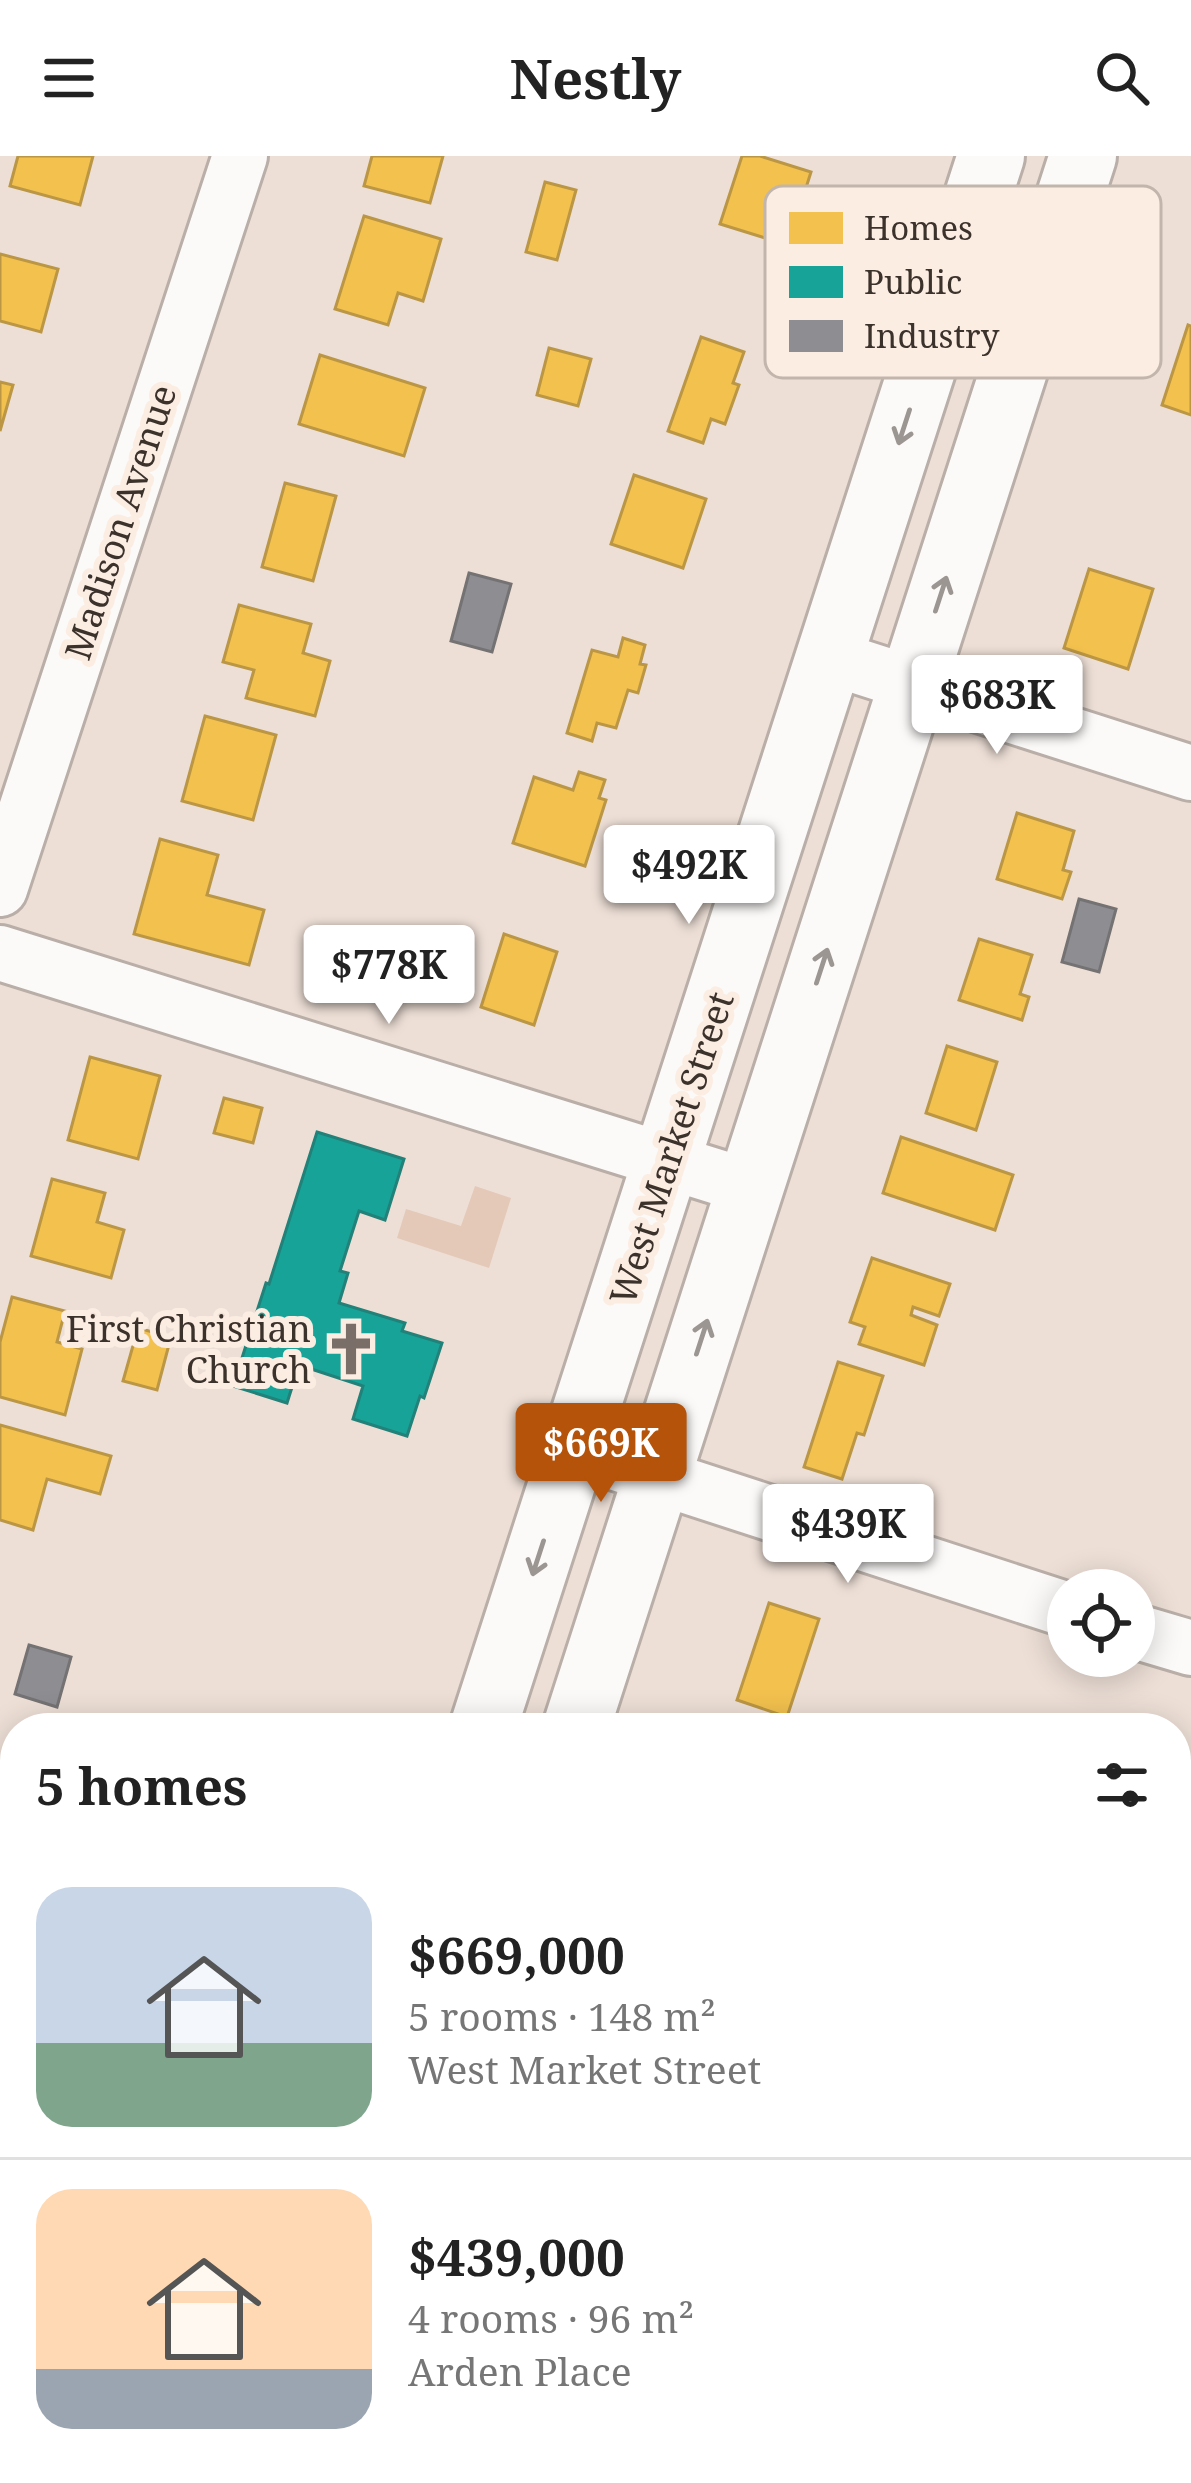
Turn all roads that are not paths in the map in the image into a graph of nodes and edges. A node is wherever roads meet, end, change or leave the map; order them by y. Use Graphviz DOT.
graph roads {
  1 [pos="240,156"];
  2 [pos="991,156"];
  3 [pos="1083,156"];
  4 [pos="981,186"];
  5 [pos="1073,186"];
  6 [pos="920,378"];
  7 [pos="1011,378"];
  8 [pos="830,657"];
  9 [pos="913,682"];
  10 [pos="1191,773"];
  11 [pos="0,889"];
  12 [pos="0,953"];
  13 [pos="667,1162"];
  14 [pos="750,1187"];
  15 [pos="573,1449"];
  16 [pos="656,1476"];
  17 [pos="1047,1603"];
  18 [pos="1155,1637"];
  19 [pos="1191,1648"];
  20 [pos="488,1713"];
  21 [pos="581,1713"];
  1 -- 11 [label="street, Madison Avenue"];
  2 -- 4 [label="main road, West Market Street, one-way"];
  5 -- 3 [label="main road, one-way"];
  6 -- 8 [label="main road, West Market Street, one-way"];
  9 -- 7 [label="main road, one-way"];
  8 -- 9 [label="street"];
  8 -- 13 [label="main road, West Market Street"];
  9 -- 10 [label="street"];
  14 -- 9 [label="main road, one-way"];
  12 -- 13 [label="street"];
  13 -- 14 [label="street"];
  13 -- 15 [label="main road, West Market Street"];
  16 -- 14 [label="main road, one-way"];
  15 -- 16 [label="street"];
  15 -- 20 [label="main road, West Market Street, one-way"];
  16 -- 17 [label="street"];
  16 -- 21 [label="main road"];
  18 -- 19 [label="street"];
}
